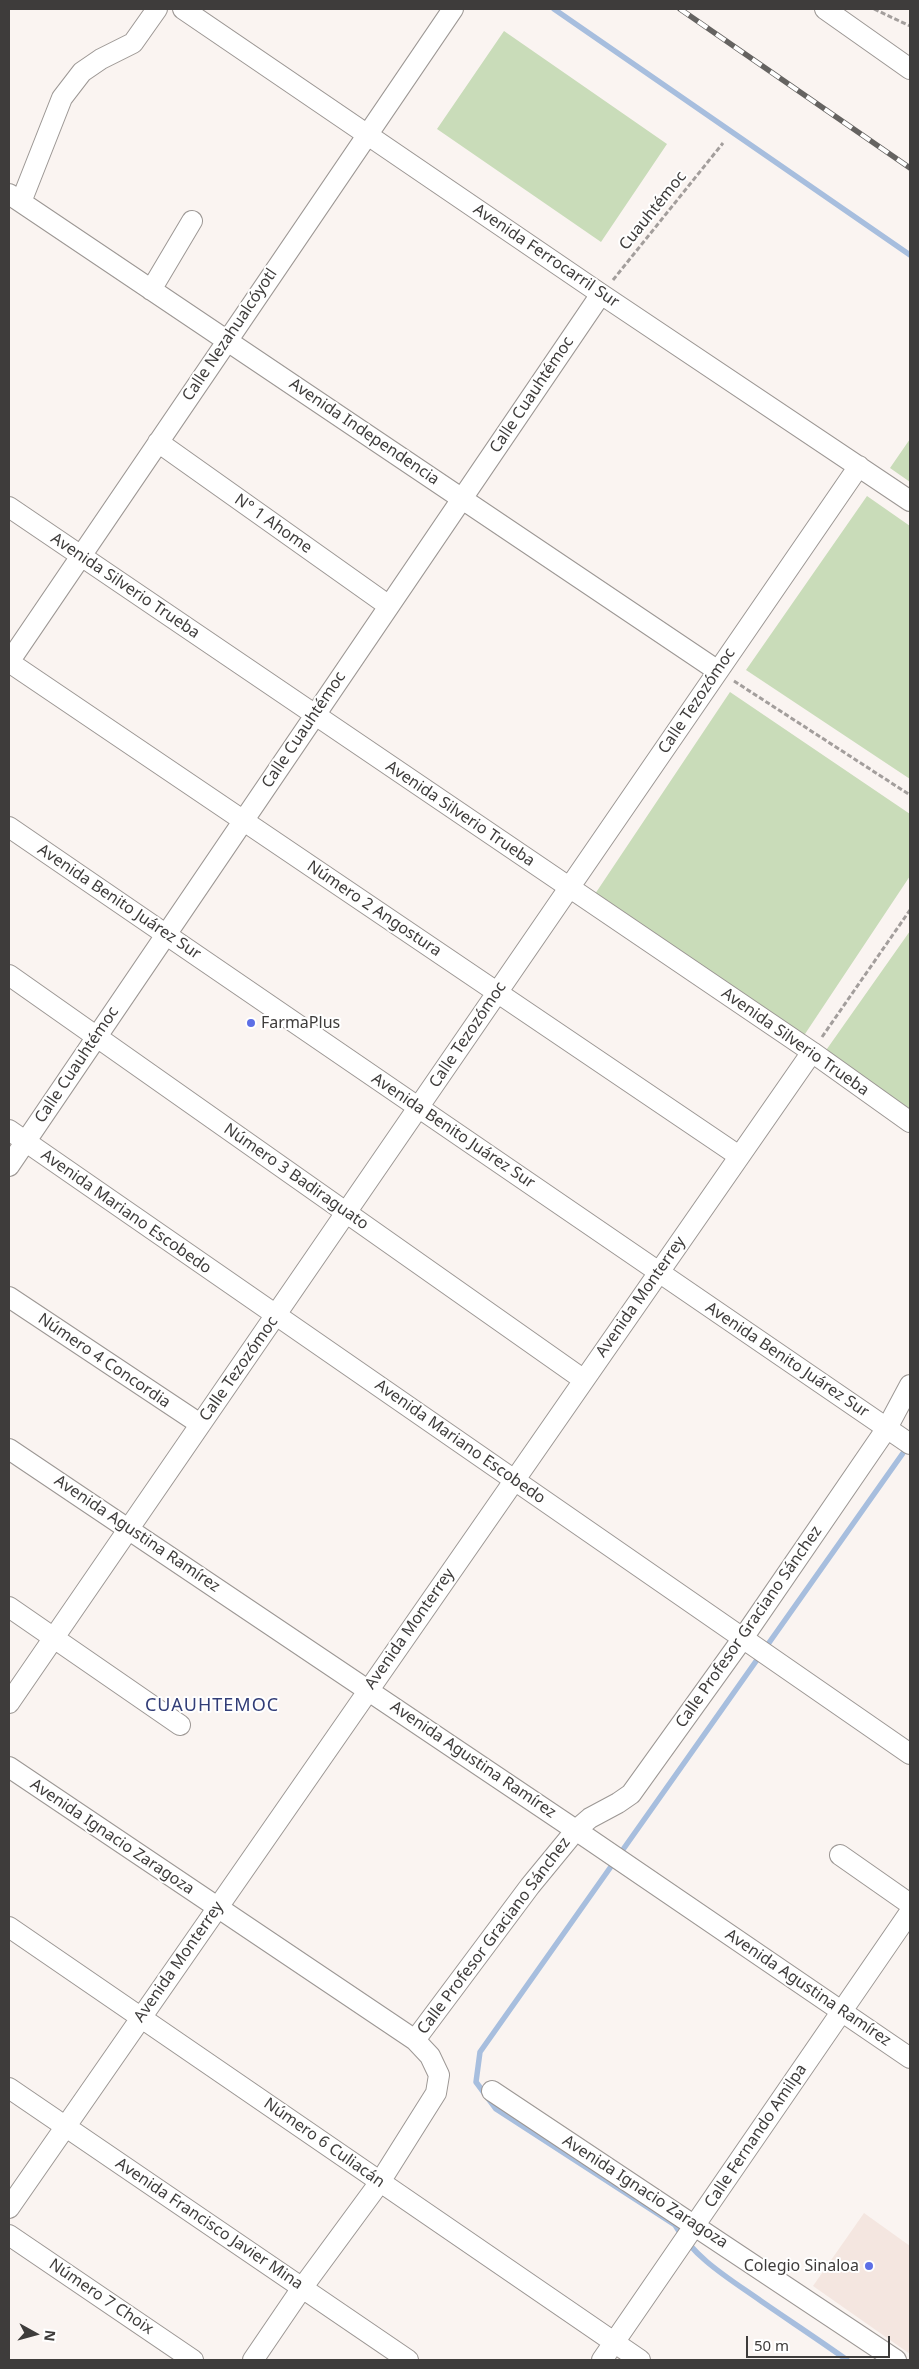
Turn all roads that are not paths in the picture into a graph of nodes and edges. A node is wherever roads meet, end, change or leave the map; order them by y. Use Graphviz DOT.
graph roads {
  1 [pos="157,9"];
  2 [pos="183,9"];
  3 [pos="453,9"];
  4 [pos="825,9"];
  5 [pos="910,69"];
  6 [pos="367,133"];
  7 [pos="15,198"];
  8 [pos="192,221"];
  9 [pos="151,290"];
  10 [pos="601,294"];
  11 [pos="227,340"];
  12 [pos="158,442"];
  13 [pos="859,466"];
  14 [pos="462,498"];
  15 [pos="910,501"];
  16 [pos="9,508"];
  17 [pos="81,556"];
  18 [pos="389,606"];
  19 [pos="9,662"];
  20 [pos="718,671"];
  21 [pos="315,715"];
  22 [pos="243,820"];
  23 [pos="9,827"];
  24 [pos="570,887"];
  25 [pos="166,934"];
  26 [pos="9,975"];
  27 [pos="498,992"];
  28 [pos="96,1037"];
  29 [pos="812,1052"];
  30 [pos="419,1108"];
  31 [pos="910,1122"];
  32 [pos="9,1130"];
  33 [pos="25,1142"];
  34 [pos="739,1156"];
  35 [pos="9,1166"];
  36 [pos="346,1212"];
  37 [pos="659,1272"];
  38 [pos="9,1296"];
  39 [pos="276,1315"];
  40 [pos="584,1380"];
  41 [pos="910,1384"];
  42 [pos="200,1424"];
  43 [pos="898,1436"];
  44 [pos="9,1449"];
  45 [pos="514,1480"];
  46 [pos="128,1529"];
  47 [pos="9,1607"];
  48 [pos="54,1638"];
  49 [pos="743,1638"];
  50 [pos="368,1690"];
  51 [pos="9,1703"];
  52 [pos="180,1725"];
  53 [pos="910,1754"];
  54 [pos="9,1767"];
  55 [pos="583,1834"];
  56 [pos="840,1855"];
  57 [pos="910,1904"];
  58 [pos="217,1907"];
  59 [pos="910,1912"];
  60 [pos="9,1927"];
  61 [pos="842,2011"];
  62 [pos="140,2017"];
  63 [pos="415,2040"];
  64 [pos="910,2058"];
  65 [pos="9,2088"];
  66 [pos="492,2091"];
  67 [pos="65,2126"];
  68 [pos="380,2182"];
  69 [pos="9,2208"];
  70 [pos="696,2225"];
  71 [pos="9,2235"];
  72 [pos="302,2288"];
  73 [pos="614,2343"];
  74 [pos="193,2360"];
  75 [pos="253,2360"];
  76 [pos="408,2360"];
  77 [pos="602,2360"];
  78 [pos="640,2360"];
  79 [pos="896,2360"];
  1 -- 7 [label="street"];
  2 -- 6 [label="street, Avenida Ferrocarril Sur"];
  3 -- 6 [label="street, Calle Nezahualcóyotl"];
  4 -- 5 [label="street"];
  6 -- 10 [label="street, Avenida Ferrocarril Sur"];
  6 -- 11 [label="street, Calle Nezahualcóyotl"];
  7 -- 9 [label="street, Avenida Independencia"];
  8 -- 9 [label="street"];
  9 -- 11 [label="street, Avenida Independencia"];
  10 -- 13 [label="street, Avenida Ferrocarril Sur"];
  10 -- 14 [label="street, Calle Cuauhtémoc"];
  11 -- 12 [label="street, Calle Nezahualcóyotl"];
  11 -- 14 [label="street, Avenida Independencia"];
  12 -- 17 [label="street, Calle Nezahualcóyotl"];
  12 -- 18 [label="street, N° 1 Ahome"];
  13 -- 15 [label="street, Avenida Ferrocarril Sur"];
  13 -- 20 [label="street, Calle Tezozómoc"];
  14 -- 18 [label="street, Calle Cuauhtémoc"];
  14 -- 20 [label="street, Avenida Independencia"];
  16 -- 17 [label="street, Avenida Silverio Trueba"];
  17 -- 19 [label="street, Calle Nezahualcóyotl"];
  17 -- 21 [label="street, Avenida Silverio Trueba"];
  18 -- 21 [label="street, Calle Cuauhtémoc"];
  19 -- 22 [label="street, Número 2 Angostura"];
  20 -- 24 [label="street, Calle Tezozómoc"];
  21 -- 22 [label="street, Calle Cuauhtémoc"];
  21 -- 24 [label="street, Avenida Silverio Trueba"];
  22 -- 25 [label="street, Calle Cuauhtémoc"];
  22 -- 27 [label="street, Número 2 Angostura"];
  23 -- 25 [label="street, Avenida Benito Juárez Sur"];
  24 -- 27 [label="street, Calle Tezozómoc"];
  24 -- 29 [label="street, Avenida Silverio Trueba"];
  25 -- 28 [label="street, Calle Cuauhtémoc"];
  25 -- 30 [label="street, Avenida Benito Juárez Sur"];
  26 -- 28 [label="street, Número 3 Badiraguato"];
  27 -- 30 [label="street, Calle Tezozómoc"];
  27 -- 34 [label="street, Número 2 Angostura"];
  28 -- 33 [label="street, Calle Cuauhtémoc"];
  28 -- 36 [label="street, Número 3 Badiraguato"];
  29 -- 31 [label="street, Avenida Silverio Trueba"];
  29 -- 34 [label="street, Avenida Monterrey"];
  30 -- 36 [label="street, Calle Tezozómoc"];
  30 -- 37 [label="street, Avenida Benito Juárez Sur"];
  32 -- 33 [label="street, Avenida Mariano Escobedo"];
  33 -- 35 [label="street, Calle Cuauhtémoc"];
  33 -- 39 [label="street, Avenida Mariano Escobedo"];
  34 -- 37 [label="street, Avenida Monterrey"];
  36 -- 39 [label="street, Calle Tezozómoc"];
  36 -- 40 [label="street, Número 3 Badiraguato"];
  37 -- 40 [label="street, Avenida Monterrey"];
  37 -- 43 [label="street, Avenida Benito Juárez Sur"];
  38 -- 42 [label="street, Número 4 Concordia"];
  39 -- 42 [label="street, Calle Tezozómoc"];
  39 -- 45 [label="street, Avenida Mariano Escobedo"];
  40 -- 45 [label="street, Avenida Monterrey"];
  41 -- 43 [label="street, Calle Profesor Graciano Sánchez"];
  42 -- 46 [label="street, Calle Tezozómoc"];
  43 -- 49 [label="street, Calle Profesor Graciano Sánchez"];
  44 -- 46 [label="street, Avenida Agustina Ramírez"];
  45 -- 49 [label="street, Avenida Mariano Escobedo"];
  45 -- 50 [label="street, Avenida Monterrey"];
  46 -- 48 [label="street, Calle Tezozómoc"];
  46 -- 50 [label="street, Avenida Agustina Ramírez"];
  47 -- 48 [label="street"];
  48 -- 51 [label="street, Calle Tezozómoc"];
  48 -- 52 [label="street"];
  49 -- 53 [label="street, Avenida Mariano Escobedo"];
  49 -- 55 [label="street, Calle Profesor Graciano Sánchez"];
  50 -- 55 [label="street, Avenida Agustina Ramírez"];
  50 -- 58 [label="street, Avenida Monterrey"];
  54 -- 58 [label="street, Avenida Ignacio Zaragoza"];
  55 -- 61 [label="street, Avenida Agustina Ramírez"];
  55 -- 63 [label="street, Calle Profesor Graciano Sánchez"];
  56 -- 57 [label="street"];
  58 -- 62 [label="street, Avenida Monterrey"];
  58 -- 63 [label="street, Avenida Ignacio Zaragoza"];
  59 -- 61 [label="street, Calle Fernando Amilpa"];
  60 -- 62 [label="street, Número 6 Culiacán"];
  61 -- 64 [label="street, Avenida Agustina Ramírez"];
  61 -- 70 [label="street, Calle Fernando Amilpa"];
  62 -- 67 [label="street, Avenida Monterrey"];
  62 -- 68 [label="street, Número 6 Culiacán"];
  63 -- 68 [label="street, Calle Profesor Graciano Sánchez"];
  65 -- 67 [label="street, Avenida Francisco Javier Mina"];
  66 -- 70 [label="street, Avenida Ignacio Zaragoza"];
  67 -- 69 [label="street, Avenida Monterrey"];
  67 -- 72 [label="street, Avenida Francisco Javier Mina"];
  68 -- 72 [label="street, Calle Profesor Graciano Sánchez"];
  68 -- 73 [label="street, Número 6 Culiacán"];
  70 -- 73 [label="street, Calle Fernando Amilpa"];
  70 -- 79 [label="street, Avenida Ignacio Zaragoza"];
  71 -- 74 [label="street, Número 7 Choix"];
  72 -- 75 [label="street, Calle Profesor Graciano Sánchez"];
  72 -- 76 [label="street, Avenida Francisco Javier Mina"];
  73 -- 77 [label="street, Calle Fernando Amilpa"];
  73 -- 78 [label="street, Número 6 Culiacán"];
}
